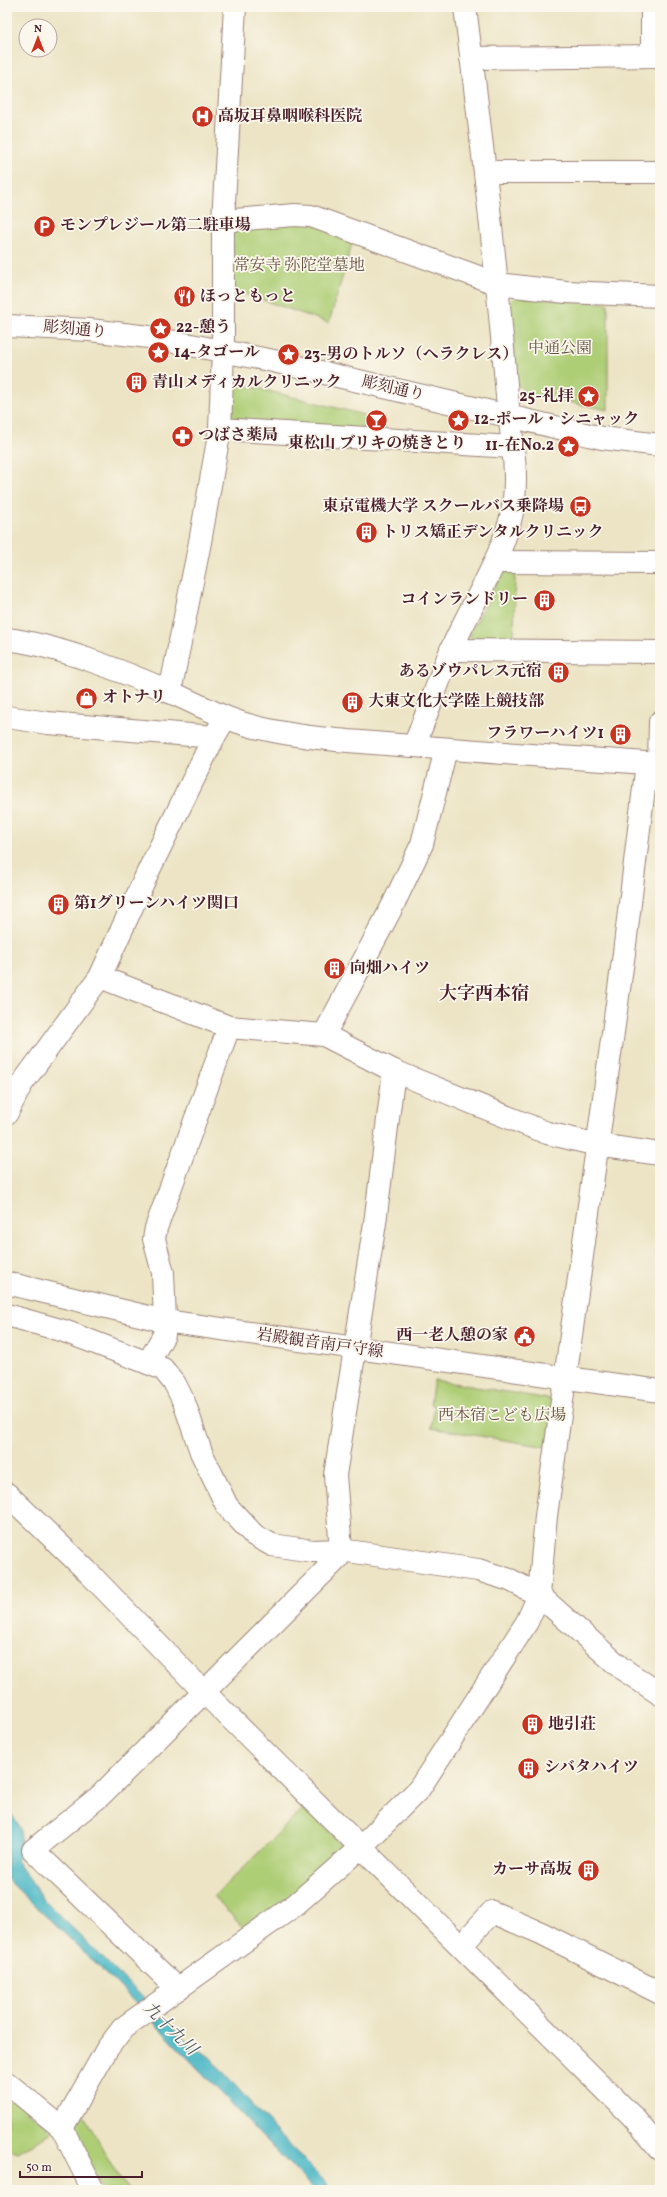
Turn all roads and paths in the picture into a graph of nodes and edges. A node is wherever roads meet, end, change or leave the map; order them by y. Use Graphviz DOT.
graph roads {
  1 [pos="235,7"];
  2 [pos="465,7"];
  3 [pos="652,7"];
  4 [pos="656,56"];
  5 [pos="471,58"];
  6 [pos="486,172"];
  7 [pos="660,172"];
  8 [pos="223,221"];
  9 [pos="498,284"];
  10 [pos="660,296"];
  11 [pos="7,326"];
  12 [pos="223,351"];
  13 [pos="508,417"];
  14 [pos="220,429"];
  15 [pos="660,445"];
  16 [pos="512,447"];
  17 [pos="496,562"];
  18 [pos="660,564"];
  19 [pos="7,639"];
  20 [pos="452,650"];
  21 [pos="660,652"];
  22 [pos="170,692"];
  23 [pos="7,716"];
  24 [pos="225,718"];
  25 [pos="660,722"];
  26 [pos="214,737"];
  27 [pos="414,746"];
  28 [pos="446,749"];
  29 [pos="655,764"];
  30 [pos="100,977"];
  31 [pos="229,1027"];
  32 [pos="324,1035"];
  33 [pos="394,1071"];
  34 [pos="7,1113"];
  35 [pos="598,1145"];
  36 [pos="660,1154"];
  37 [pos="7,1283"];
  38 [pos="7,1315"];
  39 [pos="165,1321"];
  40 [pos="356,1349"];
  41 [pos="148,1363"];
  42 [pos="566,1378"];
  43 [pos="660,1391"];
  44 [pos="7,1494"];
  45 [pos="341,1550"];
  46 [pos="538,1595"];
  47 [pos="205,1692"];
  48 [pos="660,1694"];
  49 [pos="361,1847"];
  50 [pos="461,1946"];
  51 [pos="175,1991"];
  52 [pos="660,1993"];
  53 [pos="8,2087"];
  54 [pos="62,2128"];
  55 [pos="660,2149"];
  56 [pos="93,2190"];
  1 -- 8 [label="street"];
  2 -- 5 [label="street"];
  3 -- 4 [label="street"];
  4 -- 5 [label="street"];
  5 -- 6 [label="street"];
  6 -- 7 [label="street"];
  6 -- 9 [label="street"];
  8 -- 9 [label="street"];
  8 -- 12 [label="street"];
  9 -- 10 [label="street"];
  9 -- 13 [label="street"];
  11 -- 12 [label="street, 彫刻通り"];
  12 -- 13 [label="street, 彫刻通り"];
  12 -- 14 [label="street"];
  13 -- 15 [label="street, 彫刻通り"];
  13 -- 16 [label="street"];
  14 -- 16 [label="street"];
  14 -- 22 [label="street"];
  16 -- 17 [label="street"];
  17 -- 18 [label="street"];
  17 -- 20 [label="street"];
  19 -- 22 [label="street"];
  20 -- 21 [label="street"];
  20 -- 27 [label="street"];
  22 -- 24 [label="street"];
  23 -- 26 [label="street"];
  24 -- 26 [label="street"];
  24 -- 27 [label="street"];
  25 -- 29 [label="street"];
  26 -- 30 [label="street"];
  27 -- 28 [label="street"];
  28 -- 29 [label="street"];
  28 -- 32 [label="street"];
  29 -- 35 [label="street"];
  30 -- 31 [label="street"];
  30 -- 34 [label="street"];
  31 -- 32 [label="street"];
  31 -- 39 [label="street"];
  32 -- 33 [label="street"];
  33 -- 35 [label="street"];
  33 -- 40 [label="street"];
  35 -- 36 [label="street"];
  35 -- 42 [label="street"];
  37 -- 39 [label="street, 岩殿観音南戸守線"];
  38 -- 41 [label="street"];
  39 -- 40 [label="street, 岩殿観音南戸守線"];
  39 -- 41 [label="street"];
  40 -- 42 [label="street, 岩殿観音南戸守線"];
  40 -- 45 [label="street"];
  41 -- 45 [label="street"];
  42 -- 43 [label="street, 岩殿観音南戸守線"];
  42 -- 46 [label="street"];
  44 -- 47 [label="street"];
  45 -- 46 [label="street"];
  45 -- 47 [label="street"];
  46 -- 48 [label="street"];
  46 -- 49 [label="street"];
  47 -- 49 [label="street"];
  47 -- 51 [label="street"];
  49 -- 50 [label="street"];
  49 -- 51 [label="street"];
  50 -- 52 [label="street"];
  50 -- 55 [label="street"];
  51 -- 54 [label="street"];
  53 -- 54 [label="street"];
  54 -- 56 [label="street"];
}
